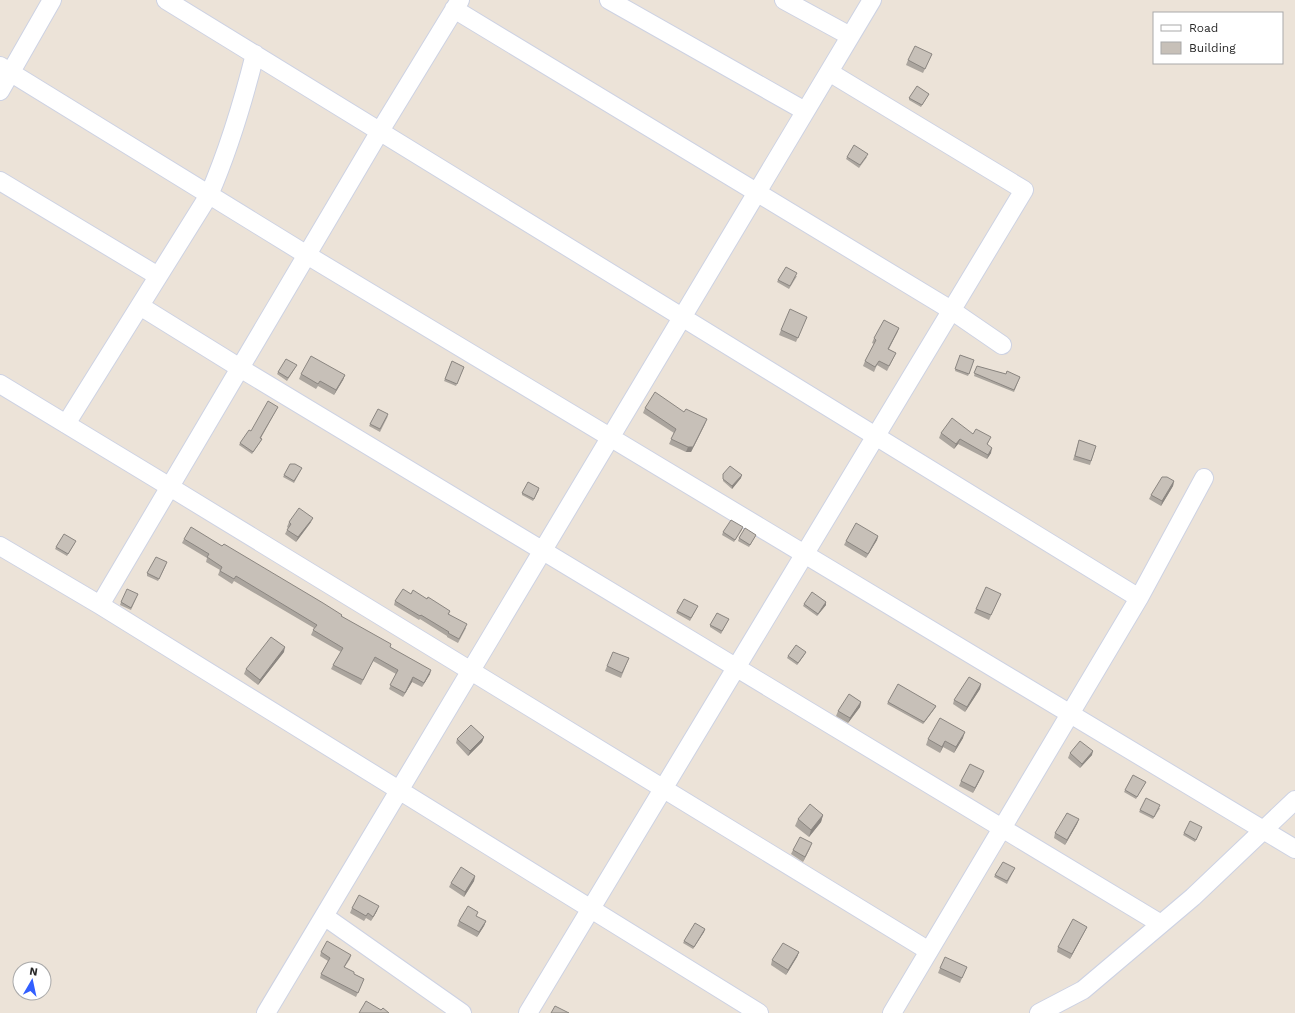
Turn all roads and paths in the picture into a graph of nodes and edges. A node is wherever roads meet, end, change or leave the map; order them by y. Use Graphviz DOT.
graph roads {
  1 [pos="52,0"];
  2 [pos="166,0"];
  3 [pos="609,0"];
  4 [pos="784,0"];
  5 [pos="872,0"];
  6 [pos="457,4"];
  7 [pos="850,36"];
  8 [pos="255,54"];
  9 [pos="5,69"];
  10 [pos="829,72"];
  11 [pos="0,91"];
  12 [pos="805,111"];
  13 [pos="380,131"];
  14 [pos="0,180"];
  15 [pos="757,192"];
  16 [pos="209,195"];
  17 [pos="307,255"];
  18 [pos="158,276"];
  19 [pos="140,306"];
  20 [pos="952,310"];
  21 [pos="682,317"];
  22 [pos="1002,345"];
  23 [pos="240,368"];
  24 [pos="0,384"];
  25 [pos="66,424"];
  26 [pos="876,436"];
  27 [pos="610,437"];
  28 [pos="1204,478"];
  29 [pos="170,486"];
  30 [pos="0,546"];
  31 [pos="543,550"];
  32 [pos="805,554"];
  33 [pos="1139,598"];
  34 [pos="100,605"];
  35 [pos="736,667"];
  36 [pos="471,670"];
  37 [pos="1070,713"];
  38 [pos="663,788"];
  39 [pos="399,790"];
  40 [pos="1295,800"];
  41 [pos="1002,828"];
  42 [pos="1264,829"];
  43 [pos="1295,849"];
  44 [pos="591,909"];
  45 [pos="324,916"];
  46 [pos="1161,924"];
  47 [pos="929,951"];
  48 [pos="266,1013"];
  49 [pos="462,1013"];
  50 [pos="528,1013"];
  51 [pos="759,1013"];
  52 [pos="892,1013"];
  53 [pos="1039,1013"];
  1 -- 9 [label="street"];
  2 -- 8 [label="street"];
  3 -- 12 [label="street"];
  4 -- 7 [label="street"];
  5 -- 7 [label="street"];
  6 -- 13 [label="street"];
  6 -- 15 [label="street"];
  7 -- 10 [label="street"];
  8 -- 13 [label="street"];
  8 -- 16 [label="street"];
  9 -- 11 [label="street"];
  9 -- 16 [label="street"];
  10 -- 12 [label="street"];
  10 -- 20 [label="street"];
  12 -- 15 [label="street"];
  13 -- 17 [label="street"];
  13 -- 21 [label="street"];
  14 -- 18 [label="street"];
  15 -- 20 [label="street"];
  15 -- 21 [label="street"];
  16 -- 17 [label="street"];
  16 -- 18 [label="street"];
  17 -- 23 [label="street"];
  17 -- 27 [label="street"];
  18 -- 19 [label="street"];
  19 -- 23 [label="street"];
  19 -- 25 [label="street"];
  20 -- 22 [label="street"];
  20 -- 26 [label="street"];
  21 -- 26 [label="street"];
  21 -- 27 [label="street"];
  23 -- 29 [label="street"];
  23 -- 31 [label="street"];
  24 -- 25 [label="street"];
  25 -- 29 [label="street"];
  26 -- 32 [label="street"];
  26 -- 33 [label="street"];
  27 -- 31 [label="street"];
  27 -- 32 [label="street"];
  28 -- 33 [label="street"];
  29 -- 34 [label="street"];
  29 -- 36 [label="street"];
  30 -- 34 [label="street"];
  31 -- 35 [label="street"];
  31 -- 36 [label="street"];
  32 -- 35 [label="street"];
  32 -- 37 [label="street"];
  33 -- 37 [label="street"];
  34 -- 39 [label="street"];
  35 -- 38 [label="street"];
  35 -- 41 [label="street"];
  36 -- 38 [label="street"];
  36 -- 39 [label="street"];
  37 -- 41 [label="street"];
  37 -- 42 [label="street"];
  38 -- 44 [label="street"];
  38 -- 47 [label="street"];
  39 -- 44 [label="street"];
  39 -- 45 [label="street"];
  40 -- 42 [label="street"];
  41 -- 46 [label="street"];
  41 -- 47 [label="street"];
  42 -- 43 [label="street"];
  42 -- 46 [label="street"];
  44 -- 50 [label="street"];
  44 -- 51 [label="street"];
  45 -- 48 [label="street"];
  45 -- 49 [label="street"];
  46 -- 53 [label="street"];
  47 -- 52 [label="street"];
}
